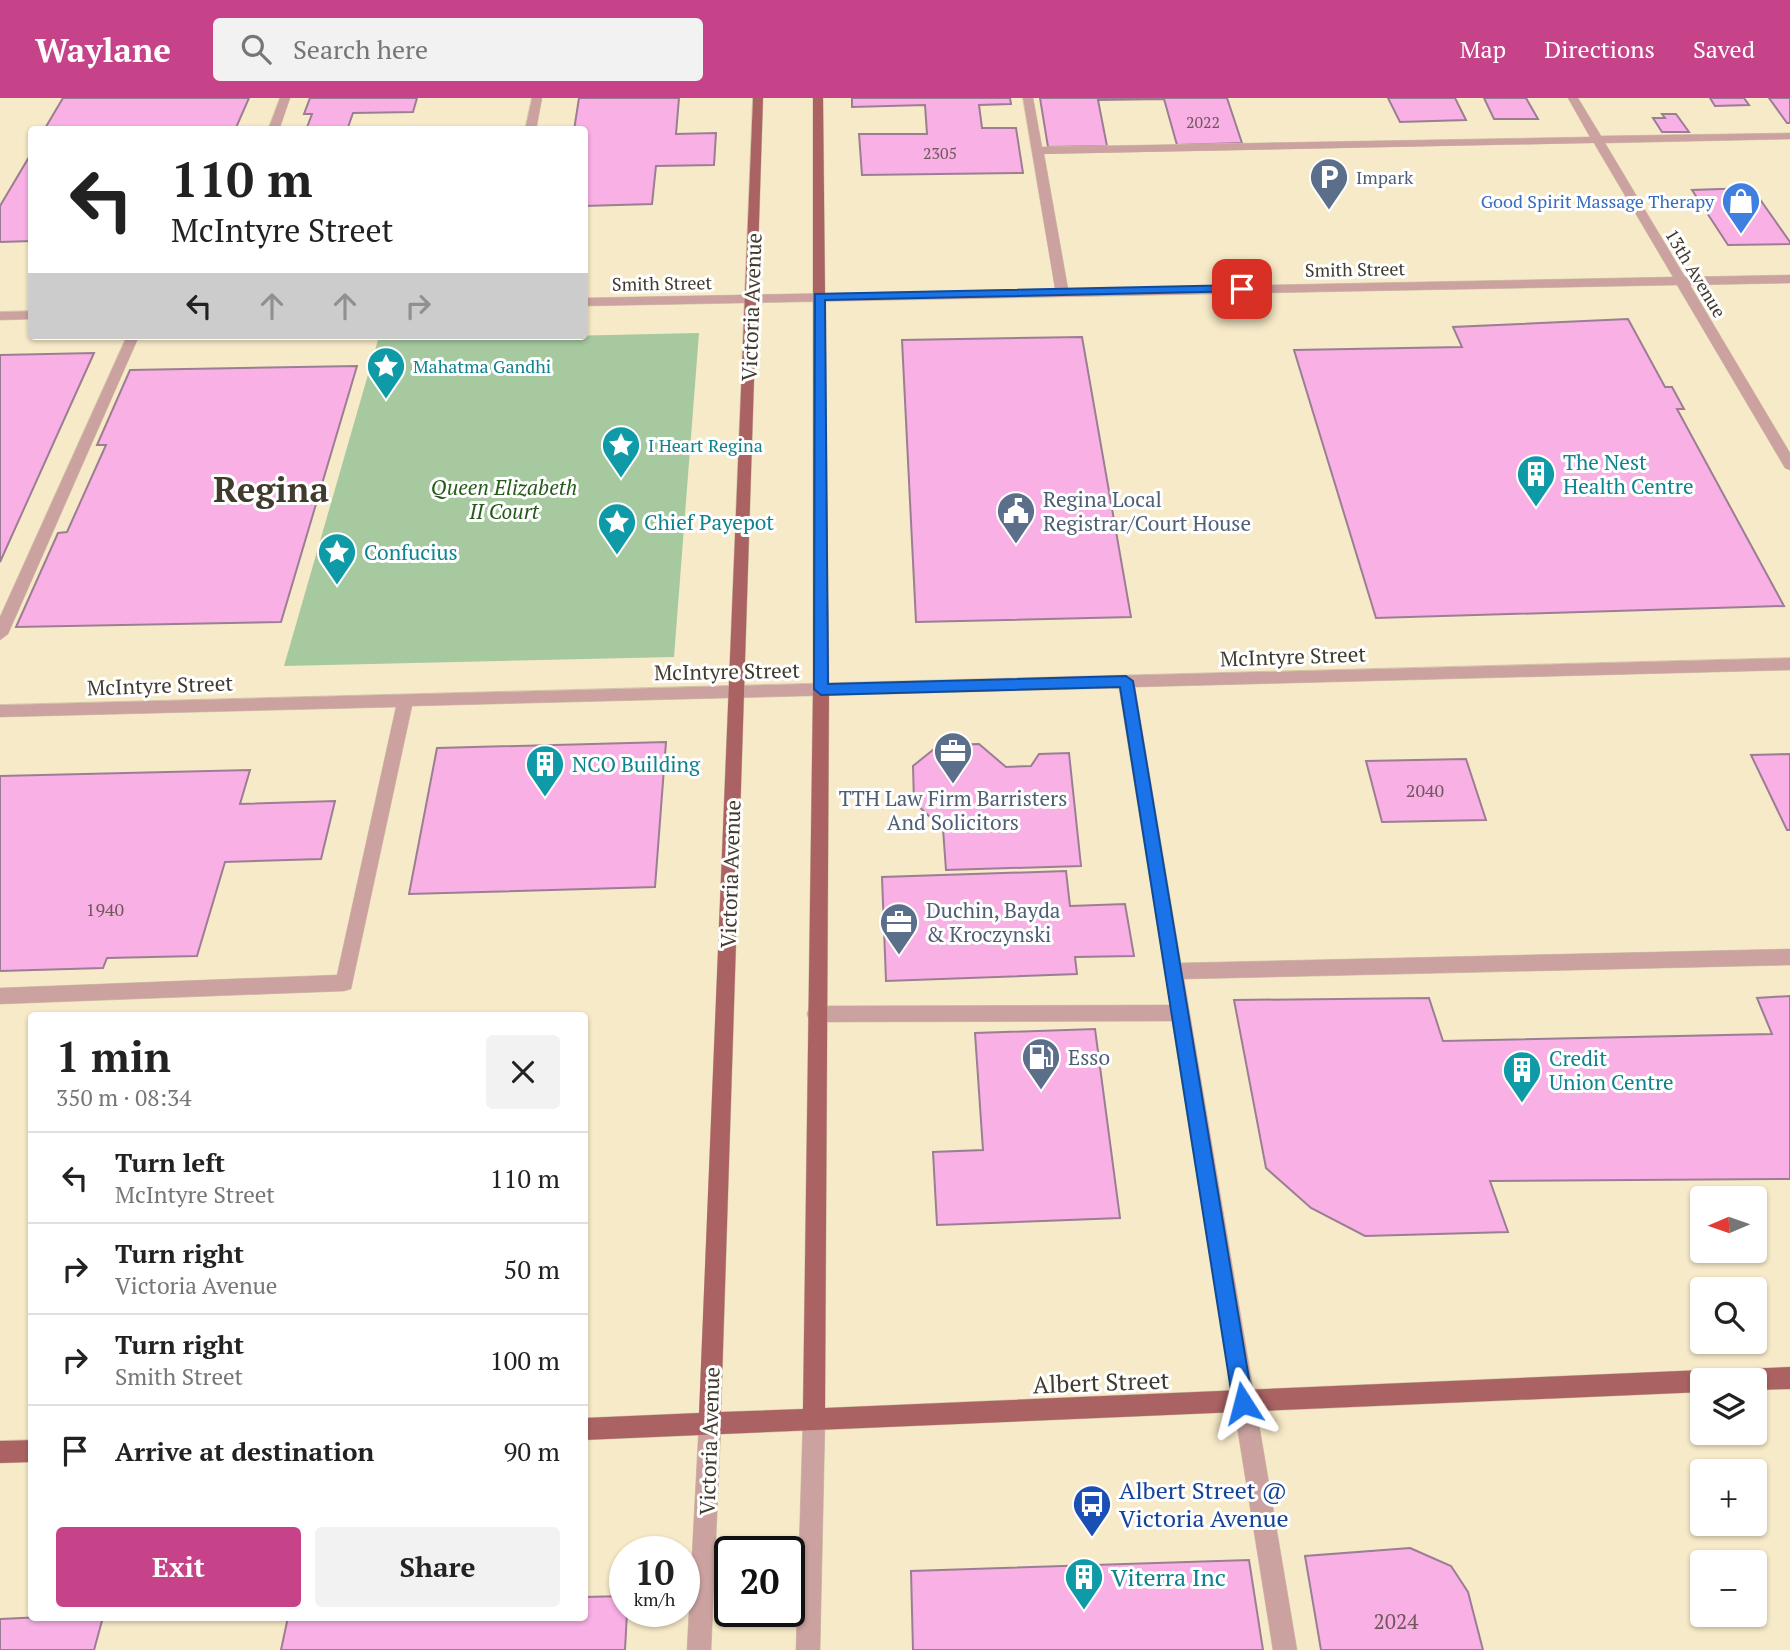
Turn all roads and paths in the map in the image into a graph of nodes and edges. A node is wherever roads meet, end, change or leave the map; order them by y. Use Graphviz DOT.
graph roads {
  1 [pos="285,98"];
  2 [pos="537,98"];
  3 [pos="758,98"];
  4 [pos="818,98"];
  5 [pos="1028,98"];
  6 [pos="1573,98"];
  7 [pos="274,126"];
  8 [pos="531,126"];
  9 [pos="1790,136"];
  10 [pos="1597,140"];
  11 [pos="1036,151"];
  12 [pos="1790,279"];
  13 [pos="1681,281"];
  14 [pos="1062,292"];
  15 [pos="819,297"];
  16 [pos="751,298"];
  17 [pos="588,302"];
  18 [pos="28,315"];
  19 [pos="0,316"];
  20 [pos="131,340"];
  21 [pos="1788,459"];
  22 [pos="0,634"];
  23 [pos="1790,664"];
  24 [pos="1126,681"];
  25 [pos="821,689"];
  26 [pos="737,691"];
  27 [pos="406,699"];
  28 [pos="0,711"];
  29 [pos="1790,957"];
  30 [pos="1174,971"];
  31 [pos="0,996"];
  32 [pos="1180,1013"];
  33 [pos="817,1014"];
  34 [pos="1790,1378"];
  35 [pos="1767,1379"];
  36 [pos="1690,1382"];
  37 [pos="1243,1403"];
  38 [pos="814,1420"];
  39 [pos="710,1424"];
  40 [pos="588,1429"];
  41 [pos="28,1451"];
  42 [pos="0,1452"];
  43 [pos="699,1650"];
  44 [pos="808,1650"];
  45 [pos="1285,1650"];
  1 -- 7 [label="street"];
  2 -- 8 [label="street"];
  3 -- 16 [label="main road, Victoria Avenue"];
  4 -- 15 [label="main road"];
  5 -- 11 [label="street"];
  6 -- 10 [label="street, 13th Avenue"];
  9 -- 10 [label="street"];
  10 -- 11 [label="street"];
  10 -- 13 [label="street, 13th Avenue"];
  11 -- 14 [label="street"];
  12 -- 13 [label="street, Smith Street"];
  13 -- 14 [label="street, Smith Street"];
  13 -- 21 [label="street, 13th Avenue"];
  14 -- 15 [label="street, Smith Street"];
  15 -- 16 [label="street, Smith Street"];
  15 -- 25 [label="main road"];
  16 -- 17 [label="street, Smith Street"];
  16 -- 26 [label="main road, Victoria Avenue"];
  18 -- 19 [label="street"];
  20 -- 22 [label="street"];
  23 -- 24 [label="street, McIntyre Street"];
  24 -- 25 [label="street, McIntyre Street"];
  24 -- 30 [label="street"];
  25 -- 26 [label="street, McIntyre Street"];
  25 -- 33 [label="main road"];
  26 -- 27 [label="street, McIntyre Street"];
  26 -- 39 [label="main road, Victoria Avenue"];
  27 -- 28 [label="street, McIntyre Street"];
  27 -- 31 [label="street"];
  29 -- 30 [label="street"];
  30 -- 32 [label="street"];
  32 -- 33 [label="street"];
  32 -- 37 [label="street"];
  33 -- 38 [label="main road"];
  34 -- 35 [label="main road"];
  36 -- 37 [label="main road, Albert Street"];
  37 -- 38 [label="main road, Albert Street"];
  37 -- 45 [label="street"];
  38 -- 39 [label="main road, Albert Street"];
  38 -- 44 [label="street"];
  39 -- 40 [label="main road, Albert Street"];
  39 -- 43 [label="street, Victoria Avenue"];
  41 -- 42 [label="main road"];
}
